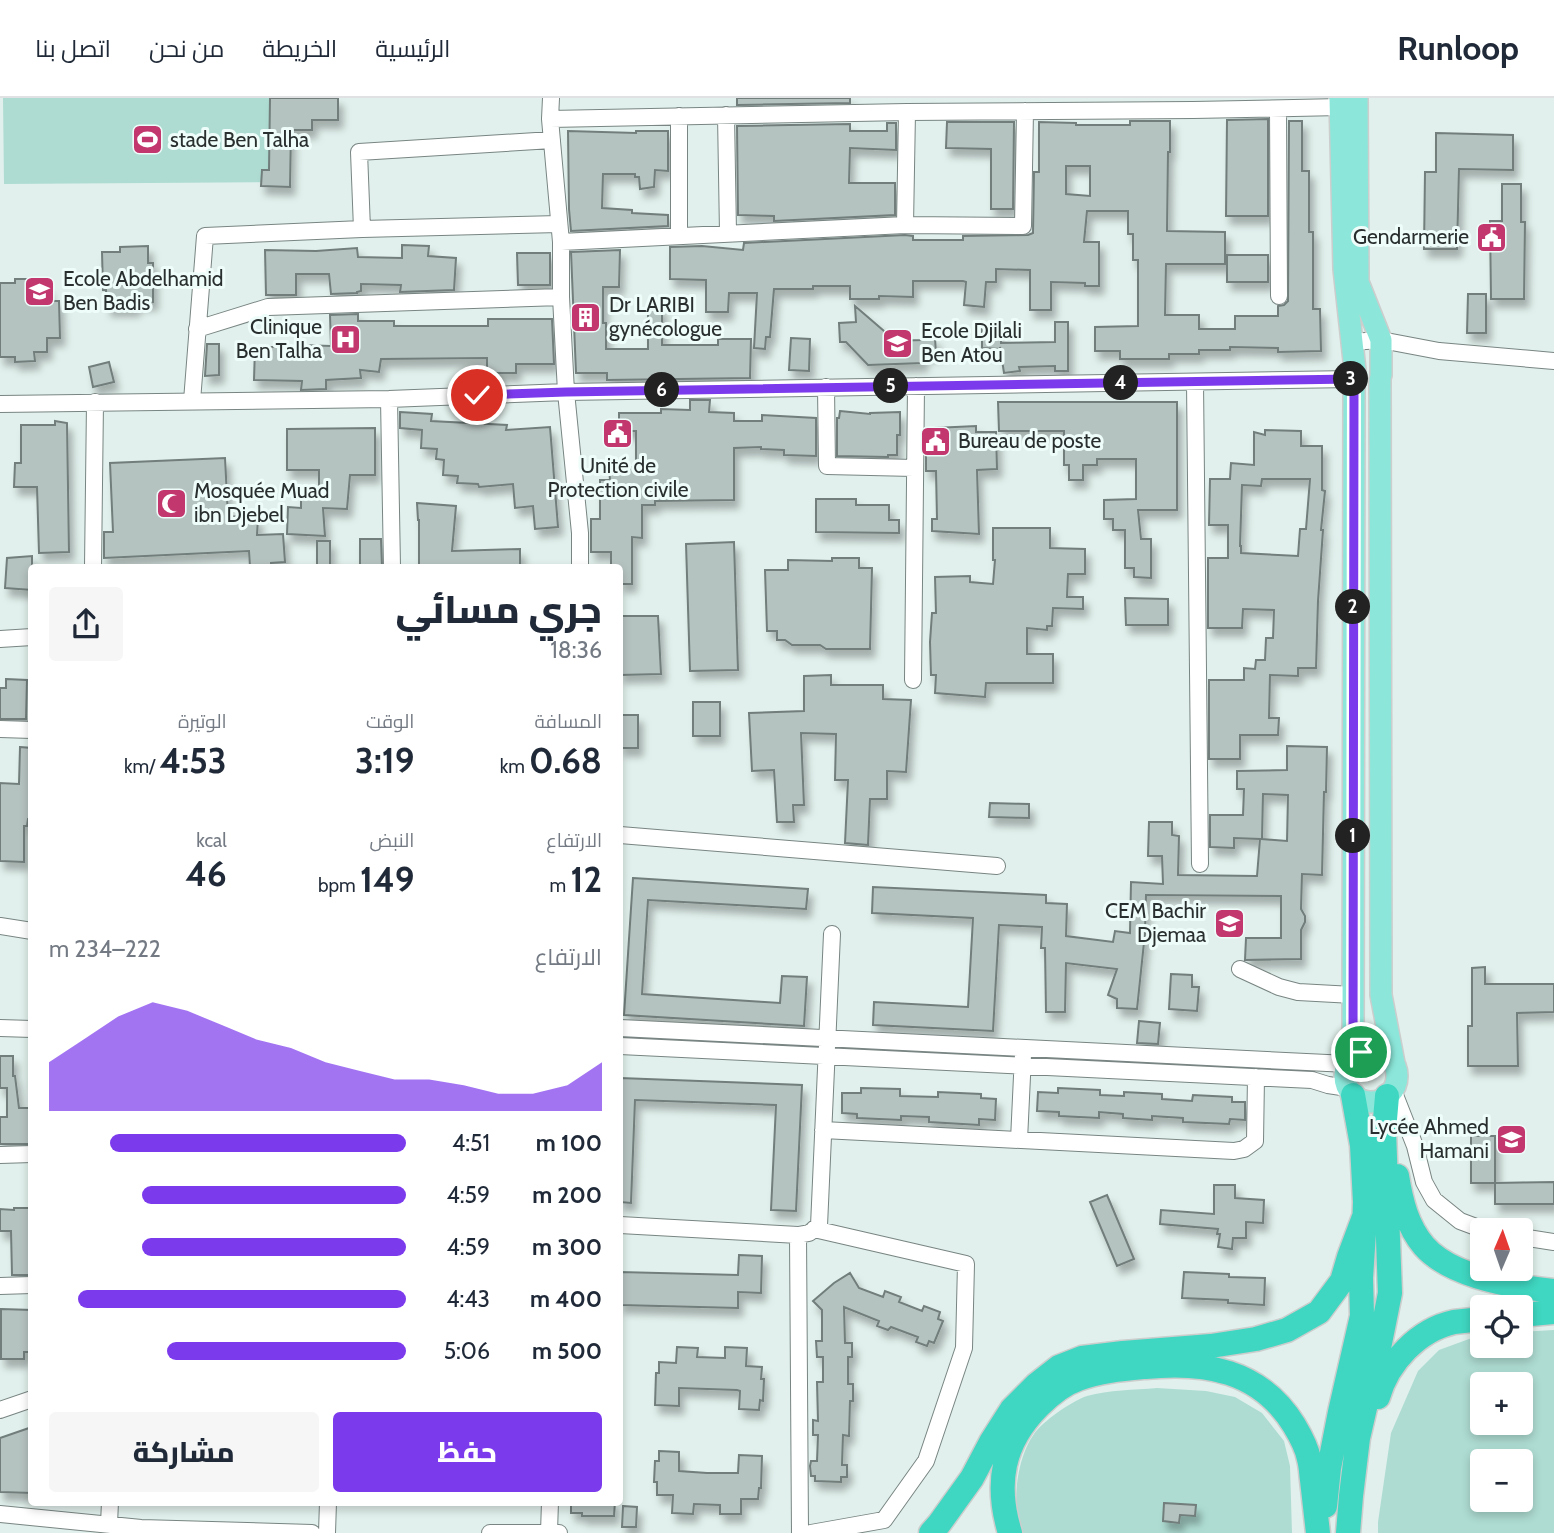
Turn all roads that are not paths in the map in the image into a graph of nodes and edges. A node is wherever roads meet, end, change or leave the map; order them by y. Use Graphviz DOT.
graph roads {
  1 [pos="551,98"];
  2 [pos="1346,101"];
  3 [pos="1278,109"];
  4 [pos="1025,111"];
  5 [pos="907,112"];
  6 [pos="726,115"];
  7 [pos="679,116"];
  8 [pos="550,119"];
  9 [pos="552,140"];
  10 [pos="559,224"];
  11 [pos="905,225"];
  12 [pos="362,229"];
  13 [pos="727,233"];
  14 [pos="679,236"];
  15 [pos="561,242"];
  16 [pos="1279,296"];
  17 [pos="561,297"];
  18 [pos="197,329"];
  19 [pos="1381,340"];
  20 [pos="1351,342"];
  21 [pos="1554,362"];
  22 [pos="1354,377"];
  23 [pos="1381,377"];
  24 [pos="1195,382"];
  25 [pos="916,386"];
  26 [pos="826,387"];
  27 [pos="566,392"];
  28 [pos="389,398"];
  29 [pos="192,401"];
  30 [pos="95,402"];
  31 [pos="0,404"];
  32 [pos="914,468"];
  33 [pos="93,564"];
  34 [pos="393,564"];
  35 [pos="580,564"];
  36 [pos="28,637"];
  37 [pos="0,639"];
  38 [pos="913,680"];
  39 [pos="0,729"];
  40 [pos="28,730"];
  41 [pos="623,835"];
  42 [pos="1200,864"];
  43 [pos="997,866"];
  44 [pos="0,926"];
  45 [pos="28,930"];
  46 [pos="832,934"];
  47 [pos="1240,969"];
  48 [pos="1353,995"];
  49 [pos="0,1028"];
  50 [pos="623,1028"];
  51 [pos="28,1029"];
  52 [pos="827,1038"];
  53 [pos="623,1046"];
  54 [pos="1024,1047"];
  55 [pos="826,1056"];
  56 [pos="1350,1060"];
  57 [pos="1394,1063"];
  58 [pos="1021,1066"];
  59 [pos="1256,1077"];
  60 [pos="1350,1091"];
  61 [pos="1389,1098"];
  62 [pos="823,1130"];
  63 [pos="1019,1140"];
  64 [pos="28,1154"];
  65 [pos="0,1155"];
  66 [pos="1364,1217"];
  67 [pos="623,1225"];
  68 [pos="1470,1225"];
  69 [pos="814,1229"];
  70 [pos="798,1235"];
  71 [pos="1533,1239"];
  72 [pos="1554,1242"];
  73 [pos="28,1285"];
  74 [pos="0,1286"];
  75 [pos="1554,1292"];
  76 [pos="1554,1312"];
  77 [pos="1533,1314"];
  78 [pos="1470,1321"];
  79 [pos="28,1400"];
  80 [pos="0,1410"];
  81 [pos="110,1506"];
  82 [pos="328,1506"];
  83 [pos="550,1506"];
  84 [pos="0,1514"];
  85 [pos="109,1524"];
  86 [pos="549,1532"];
  87 [pos="1348,1532"];
  88 [pos="312,1533"];
  89 [pos="327,1533"];
  90 [pos="490,1533"];
  91 [pos="559,1533"];
  92 [pos="800,1533"];
  93 [pos="811,1533"];
  94 [pos="931,1533"];
  95 [pos="1010,1533"];
  96 [pos="1321,1533"];
  1 -- 8 [label="street"];
  2 -- 3 [label="street"];
  2 -- 19 [label="main road"];
  2 -- 20 [label="main road"];
  3 -- 4 [label="street"];
  3 -- 16 [label="street"];
  4 -- 5 [label="street"];
  4 -- 11 [label="street"];
  5 -- 6 [label="street"];
  5 -- 11 [label="street"];
  6 -- 7 [label="street"];
  6 -- 13 [label="street"];
  7 -- 8 [label="street"];
  7 -- 14 [label="street"];
  8 -- 9 [label="street"];
  9 -- 10 [label="street"];
  9 -- 12 [label="street"];
  10 -- 12 [label="street"];
  10 -- 15 [label="street"];
  11 -- 13 [label="street"];
  12 -- 18 [label="street"];
  13 -- 14 [label="street"];
  14 -- 15 [label="street"];
  15 -- 17 [label="street"];
  17 -- 18 [label="street"];
  17 -- 27 [label="street"];
  18 -- 29 [label="street"];
  19 -- 20 [label="street"];
  19 -- 21 [label="street"];
  19 -- 23 [label="main road"];
  20 -- 22 [label="main road"];
  22 -- 23 [label="main road"];
  22 -- 24 [label="street"];
  22 -- 48 [label="main road"];
  23 -- 57 [label="main road"];
  24 -- 25 [label="street"];
  24 -- 42 [label="street"];
  25 -- 26 [label="street"];
  25 -- 32 [label="street"];
  26 -- 27 [label="street"];
  26 -- 32 [label="street"];
  27 -- 28 [label="street"];
  27 -- 35 [label="street"];
  28 -- 29 [label="street"];
  28 -- 34 [label="street"];
  29 -- 30 [label="street"];
  30 -- 31 [label="street"];
  30 -- 33 [label="street"];
  32 -- 38 [label="street"];
  36 -- 37 [label="street"];
  39 -- 40 [label="street"];
  41 -- 43 [label="street"];
  44 -- 45 [label="street"];
  46 -- 52 [label="street"];
  47 -- 48 [label="street"];
  48 -- 56 [label="main road"];
  49 -- 51 [label="street"];
  50 -- 52 [label="street"];
  52 -- 54 [label="street"];
  52 -- 55 [label="street"];
  53 -- 55 [label="street"];
  54 -- 56 [label="street"];
  54 -- 58 [label="street"];
  55 -- 58 [label="street"];
  55 -- 62 [label="street"];
  56 -- 57 [label="main road"];
  56 -- 60 [label="main road"];
  57 -- 61 [label="main road"];
  58 -- 59 [label="street"];
  58 -- 63 [label="street"];
  59 -- 60 [label="street"];
  59 -- 63 [label="street"];
  60 -- 61 [label="main road"];
  60 -- 66 [label="highway"];
  61 -- 68 [label="street"];
  61 -- 75 [label="highway"];
  61 -- 87 [label="highway"];
  62 -- 63 [label="street"];
  62 -- 69 [label="street"];
  64 -- 65 [label="street"];
  66 -- 94 [label="highway"];
  66 -- 96 [label="highway"];
  67 -- 70 [label="street"];
  69 -- 70 [label="street"];
  69 -- 93 [label="street"];
  70 -- 92 [label="street"];
  71 -- 72 [label="street"];
  73 -- 74 [label="street"];
  76 -- 77 [label="highway"];
  78 -- 87 [label="highway"];
  79 -- 80 [label="street"];
  81 -- 85 [label="street"];
  82 -- 89 [label="street"];
  83 -- 86 [label="street"];
  84 -- 85 [label="street"];
  85 -- 88 [label="street"];
  86 -- 90 [label="street"];
  86 -- 91 [label="street"];
  95 -- 96 [label="highway"];
}
